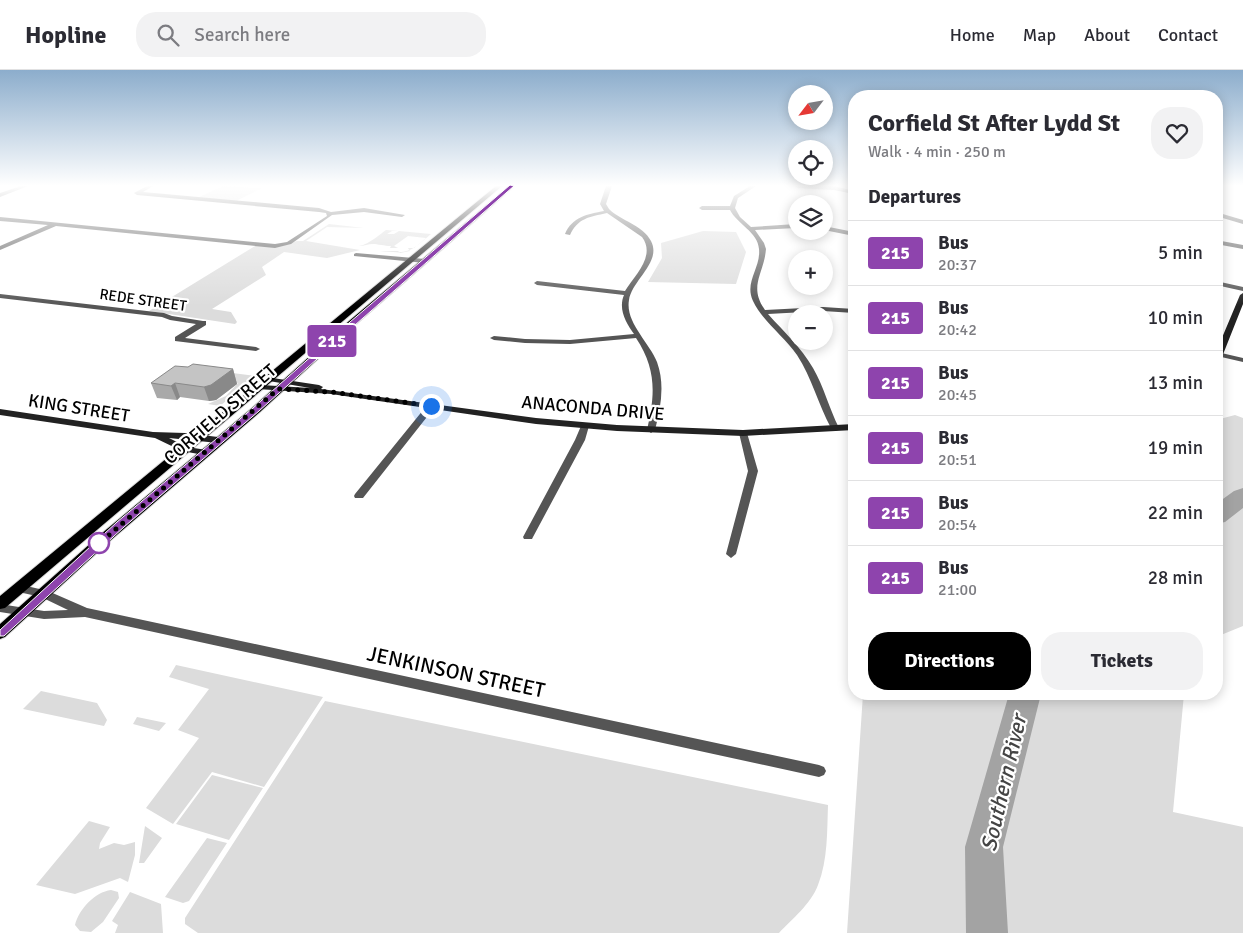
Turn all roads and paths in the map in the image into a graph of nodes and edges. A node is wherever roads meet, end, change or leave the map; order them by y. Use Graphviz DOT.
graph roads {
  1 [pos="52,226"];
  2 [pos="68,226"];
  3 [pos="315,226"];
  4 [pos="451,226"];
  5 [pos="465,226"];
  6 [pos="570,226"];
  7 [pos="629,226"];
  8 [pos="747,226"];
  9 [pos="788,227"];
  10 [pos="750,229"];
  11 [pos="833,230"];
  12 [pos="848,233"];
  13 [pos="568,234"];
  14 [pos="1223,243"];
  15 [pos="1243,247"];
  16 [pos="0,248"];
  17 [pos="356,255"];
  18 [pos="410,260"];
  19 [pos="425,261"];
  20 [pos="537,283"];
  21 [pos="1223,285"];
  22 [pos="1243,289"];
  23 [pos="627,293"];
  24 [pos="1243,295"];
  25 [pos="0,296"];
  26 [pos="848,311"];
  27 [pos="763,312"];
  28 [pos="638,336"];
  29 [pos="494,338"];
  30 [pos="1225,339"];
  31 [pos="1223,345"];
  32 [pos="256,349"];
  33 [pos="1223,355"];
  34 [pos="1243,360"];
  35 [pos="269,379"];
  36 [pos="282,385"];
  37 [pos="260,387"];
  38 [pos="431,406"];
  39 [pos="0,412"];
  40 [pos="585,426"];
  41 [pos="848,427"];
  42 [pos="835,428"];
  43 [pos="651,430"];
  44 [pos="743,433"];
  45 [pos="153,435"];
  46 [pos="199,437"];
  47 [pos="218,440"];
  48 [pos="185,449"];
  49 [pos="204,452"];
  50 [pos="359,496"];
  51 [pos="528,537"];
  52 [pos="731,554"];
  53 [pos="18,588"];
  54 [pos="44,594"];
  55 [pos="0,606"];
  56 [pos="84,612"];
  57 [pos="23,613"];
  58 [pos="0,633"];
  59 [pos="820,771"];
  1 -- 16 [label="street"];
  2 -- 3 [label="street"];
  4 -- 18 [label="main road, CORFIELD STREET"];
  5 -- 19 [label="main road, CORFIELD STREET"];
  6 -- 13 [label="street"];
  7 -- 23 [label="street"];
  8 -- 10 [label="street"];
  9 -- 10 [label="street"];
  10 -- 27 [label="street"];
  11 -- 12 [label="street"];
  14 -- 15 [label="street"];
  17 -- 18 [label="street"];
  18 -- 19 [label="street"];
  18 -- 35 [label="main road, CORFIELD STREET"];
  19 -- 36 [label="main road, CORFIELD STREET"];
  20 -- 23 [label="street"];
  21 -- 22 [label="street"];
  23 -- 28 [label="street"];
  24 -- 30 [label="main road"];
  25 -- 32 [label="street, REDE STREET"];
  26 -- 27 [label="street"];
  27 -- 42 [label="street"];
  28 -- 29 [label="street"];
  28 -- 43 [label="street"];
  30 -- 31 [label="main road"];
  33 -- 34 [label="street"];
  35 -- 36 [label="main road, ANACONDA DRIVE"];
  35 -- 37 [label="main road, CORFIELD STREET"];
  36 -- 37 [label="main road, ANACONDA DRIVE"];
  36 -- 38 [label="main road, ANACONDA DRIVE"];
  36 -- 47 [label="main road, CORFIELD STREET"];
  37 -- 46 [label="main road, CORFIELD STREET"];
  38 -- 40 [label="main road, ANACONDA DRIVE"];
  38 -- 50 [label="street"];
  39 -- 45 [label="main road, KING STREET"];
  40 -- 43 [label="main road, ANACONDA DRIVE"];
  40 -- 51 [label="street"];
  41 -- 42 [label="main road, ANACONDA DRIVE"];
  42 -- 44 [label="main road, ANACONDA DRIVE"];
  43 -- 44 [label="main road, ANACONDA DRIVE"];
  44 -- 52 [label="street"];
  45 -- 46 [label="main road, KING STREET"];
  45 -- 48 [label="main road, KING STREET"];
  46 -- 47 [label="main road, KING STREET"];
  46 -- 48 [label="main road, CORFIELD STREET"];
  47 -- 49 [label="main road, CORFIELD STREET"];
  48 -- 49 [label="main road, KING STREET"];
  48 -- 53 [label="main road, CORFIELD STREET"];
  49 -- 54 [label="main road, CORFIELD STREET"];
  53 -- 54 [label="street, JENKINSON STREET"];
  53 -- 55 [label="main road, CORFIELD STREET"];
  54 -- 56 [label="street, JENKINSON STREET"];
  54 -- 57 [label="main road, CORFIELD STREET"];
  55 -- 57 [label="street, JENKINSON STREET"];
  56 -- 57 [label="street, JENKINSON STREET"];
  56 -- 59 [label="street, JENKINSON STREET"];
  57 -- 58 [label="main road, CORFIELD STREET"];
}
